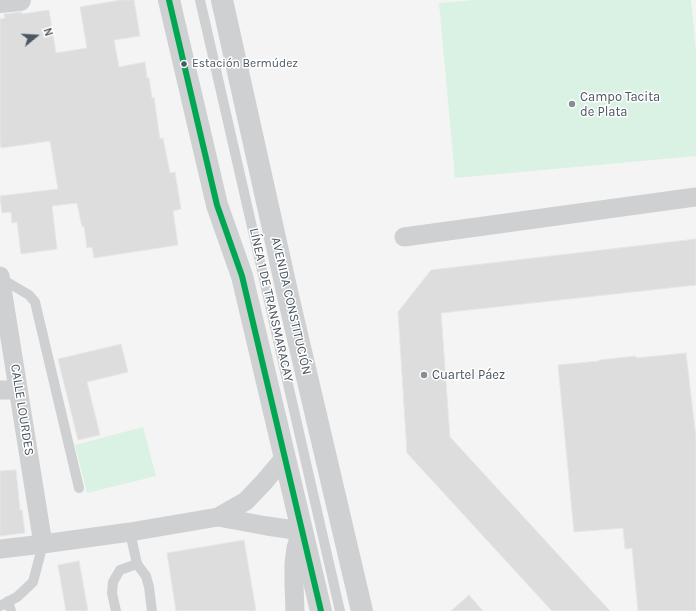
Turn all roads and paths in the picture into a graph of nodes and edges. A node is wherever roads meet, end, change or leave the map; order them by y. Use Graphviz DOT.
graph roads {
  1 [pos="20,0"];
  2 [pos="169,0"];
  3 [pos="200,0"];
  4 [pos="222,0"];
  5 [pos="0,2"];
  6 [pos="696,197"];
  7 [pos="404,237"];
  8 [pos="0,277"];
  9 [pos="9,390"];
  10 [pos="285,457"];
  11 [pos="79,488"];
  12 [pos="218,516"];
  13 [pos="130,532"];
  14 [pos="301,532"];
  15 [pos="43,544"];
  16 [pos="0,549"];
  17 [pos="137,564"];
  18 [pos="6,606"];
  19 [pos="116,611"];
  20 [pos="152,611"];
  21 [pos="295,611"];
  22 [pos="321,611"];
  23 [pos="340,611"];
  24 [pos="362,611"];
  1 -- 5 [label="street"];
  2 -- 10 [label="street"];
  3 -- 23 [label="lane, LÍNEA 1 DE TRANSMARACAY"];
  4 -- 24 [label="street, AVENIDA CONSTITUCIÓN"];
  6 -- 7 [label="street"];
  8 -- 9 [label="street, CALLE LOURDES"];
  8 -- 11 [label="lane"];
  9 -- 15 [label="street, CALLE LOURDES"];
  10 -- 12 [label="street"];
  10 -- 14 [label="street"];
  12 -- 13 [label="street"];
  12 -- 14 [label="street"];
  13 -- 15 [label="street"];
  13 -- 17 [label="lane"];
  14 -- 21 [label="street"];
  14 -- 22 [label="street"];
  15 -- 16 [label="street"];
  15 -- 18 [label="lane"];
  17 -- 19 [label="lane"];
  17 -- 20 [label="lane"];
}
